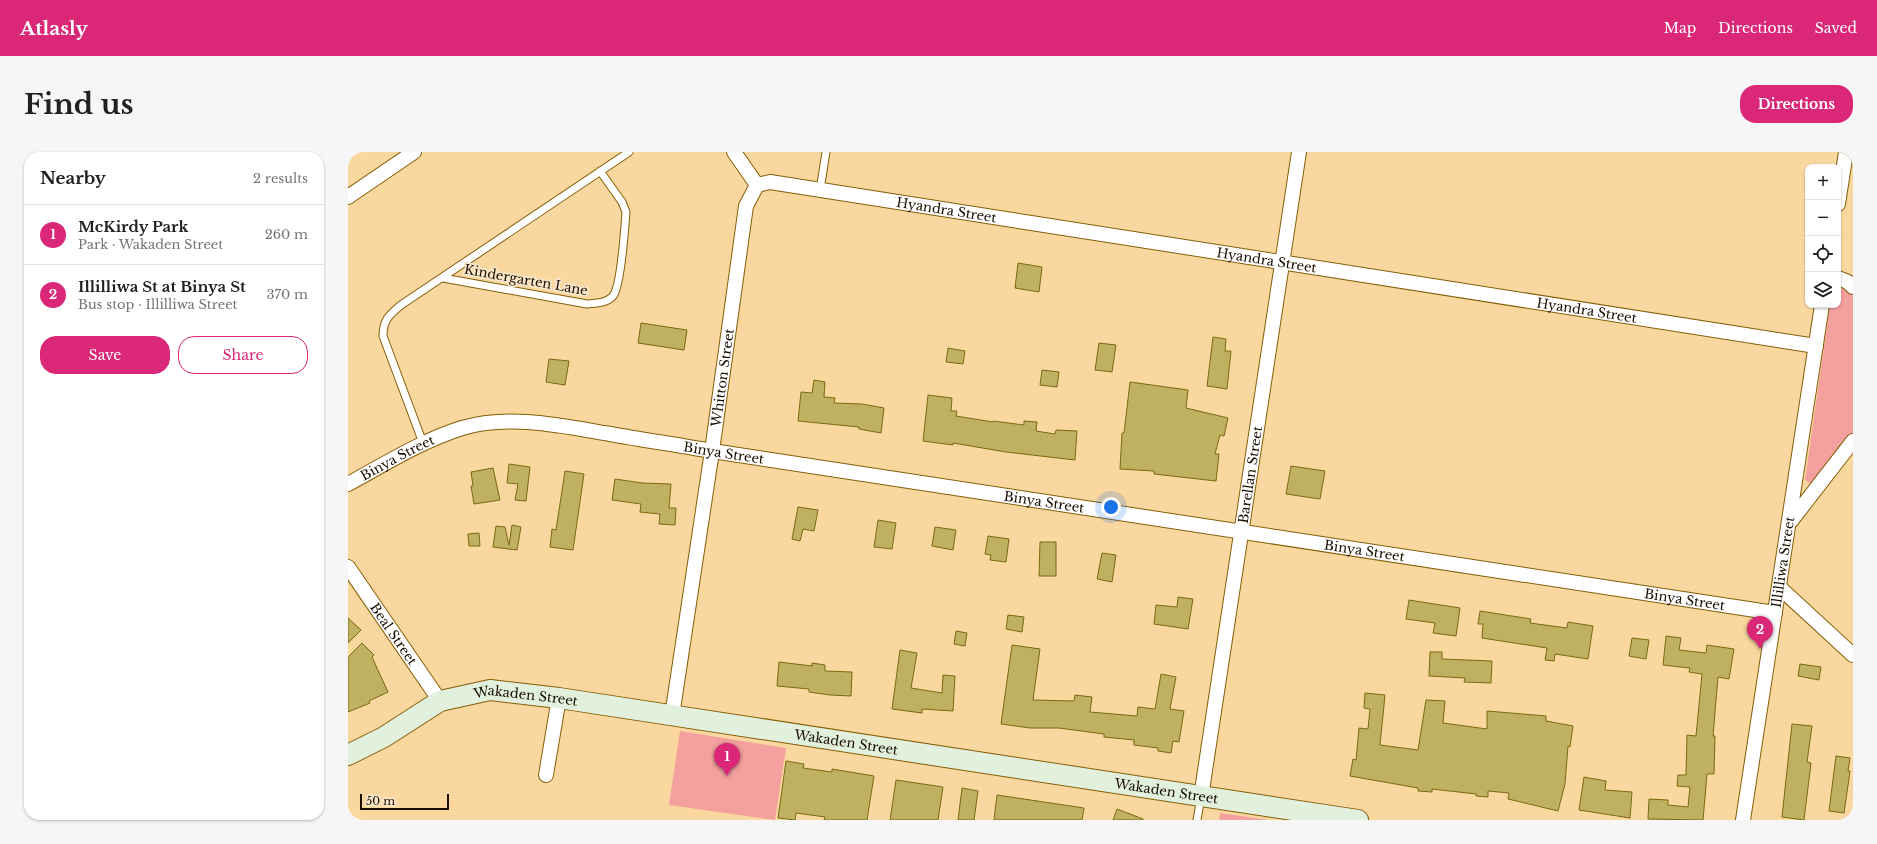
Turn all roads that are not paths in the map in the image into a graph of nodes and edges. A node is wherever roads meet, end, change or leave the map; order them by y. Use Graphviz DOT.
graph roads {
  1 [pos="413,152"];
  2 [pos="629,152"];
  3 [pos="734,152"];
  4 [pos="826,152"];
  5 [pos="1299,152"];
  6 [pos="1846,152"];
  7 [pos="600,171"];
  8 [pos="757,185"];
  9 [pos="820,190"];
  10 [pos="348,197"];
  11 [pos="1839,200"];
  12 [pos="1281,263"];
  13 [pos="443,278"];
  14 [pos="1841,279"];
  15 [pos="1853,287"];
  16 [pos="1822,308"];
  17 [pos="1816,346"];
  18 [pos="1853,441"];
  19 [pos="423,443"];
  20 [pos="712,451"];
  21 [pos="348,484"];
  22 [pos="1790,522"];
  23 [pos="1241,531"];
  24 [pos="348,567"];
  25 [pos="1779,587"];
  26 [pos="1775,613"];
  27 [pos="1853,655"];
  28 [pos="559,698"];
  29 [pos="440,702"];
  30 [pos="672,716"];
  31 [pos="348,754"];
  32 [pos="546,775"];
  33 [pos="1201,796"];
  34 [pos="1197,820"];
  35 [pos="1358,820"];
  36 [pos="1743,820"];
  1 -- 10 [label="street"];
  2 -- 7 [label="lane, Kindergarten Lane"];
  3 -- 8 [label="street"];
  4 -- 9 [label="lane"];
  5 -- 12 [label="street, Barellan Street"];
  6 -- 11 [label="street"];
  7 -- 13 [label="lane, Kindergarten Lane"];
  7 -- 13 [label="lane, Kindergarten Lane"];
  8 -- 9 [label="street, Hyandra Street"];
  8 -- 20 [label="street, Whitton Street"];
  9 -- 12 [label="street, Hyandra Street"];
  12 -- 17 [label="street, Hyandra Street"];
  12 -- 23 [label="street, Barellan Street"];
  13 -- 19 [label="lane, Kindergarten Lane"];
  14 -- 15 [label="street"];
  16 -- 17 [label="street, Illilliwa Street"];
  17 -- 22 [label="street, Illilliwa Street"];
  18 -- 22 [label="street"];
  19 -- 20 [label="street, Binya Street"];
  19 -- 21 [label="street, Binya Street"];
  20 -- 23 [label="street, Binya Street"];
  20 -- 30 [label="street, Whitton Street"];
  22 -- 25 [label="street, Illilliwa Street"];
  23 -- 26 [label="street, Binya Street"];
  23 -- 33 [label="street, Barellan Street"];
  24 -- 29 [label="street, Beal Street"];
  25 -- 26 [label="street, Illilliwa Street"];
  25 -- 27 [label="street"];
  26 -- 36 [label="street, Illilliwa Street"];
  28 -- 29 [label="street, Wakaden Street"];
  28 -- 30 [label="street, Wakaden Street"];
  28 -- 32 [label="street"];
  29 -- 31 [label="street, Wakaden Street"];
  30 -- 33 [label="street, Wakaden Street"];
  33 -- 34 [label="lane"];
  33 -- 35 [label="street, Wakaden Street"];
}
